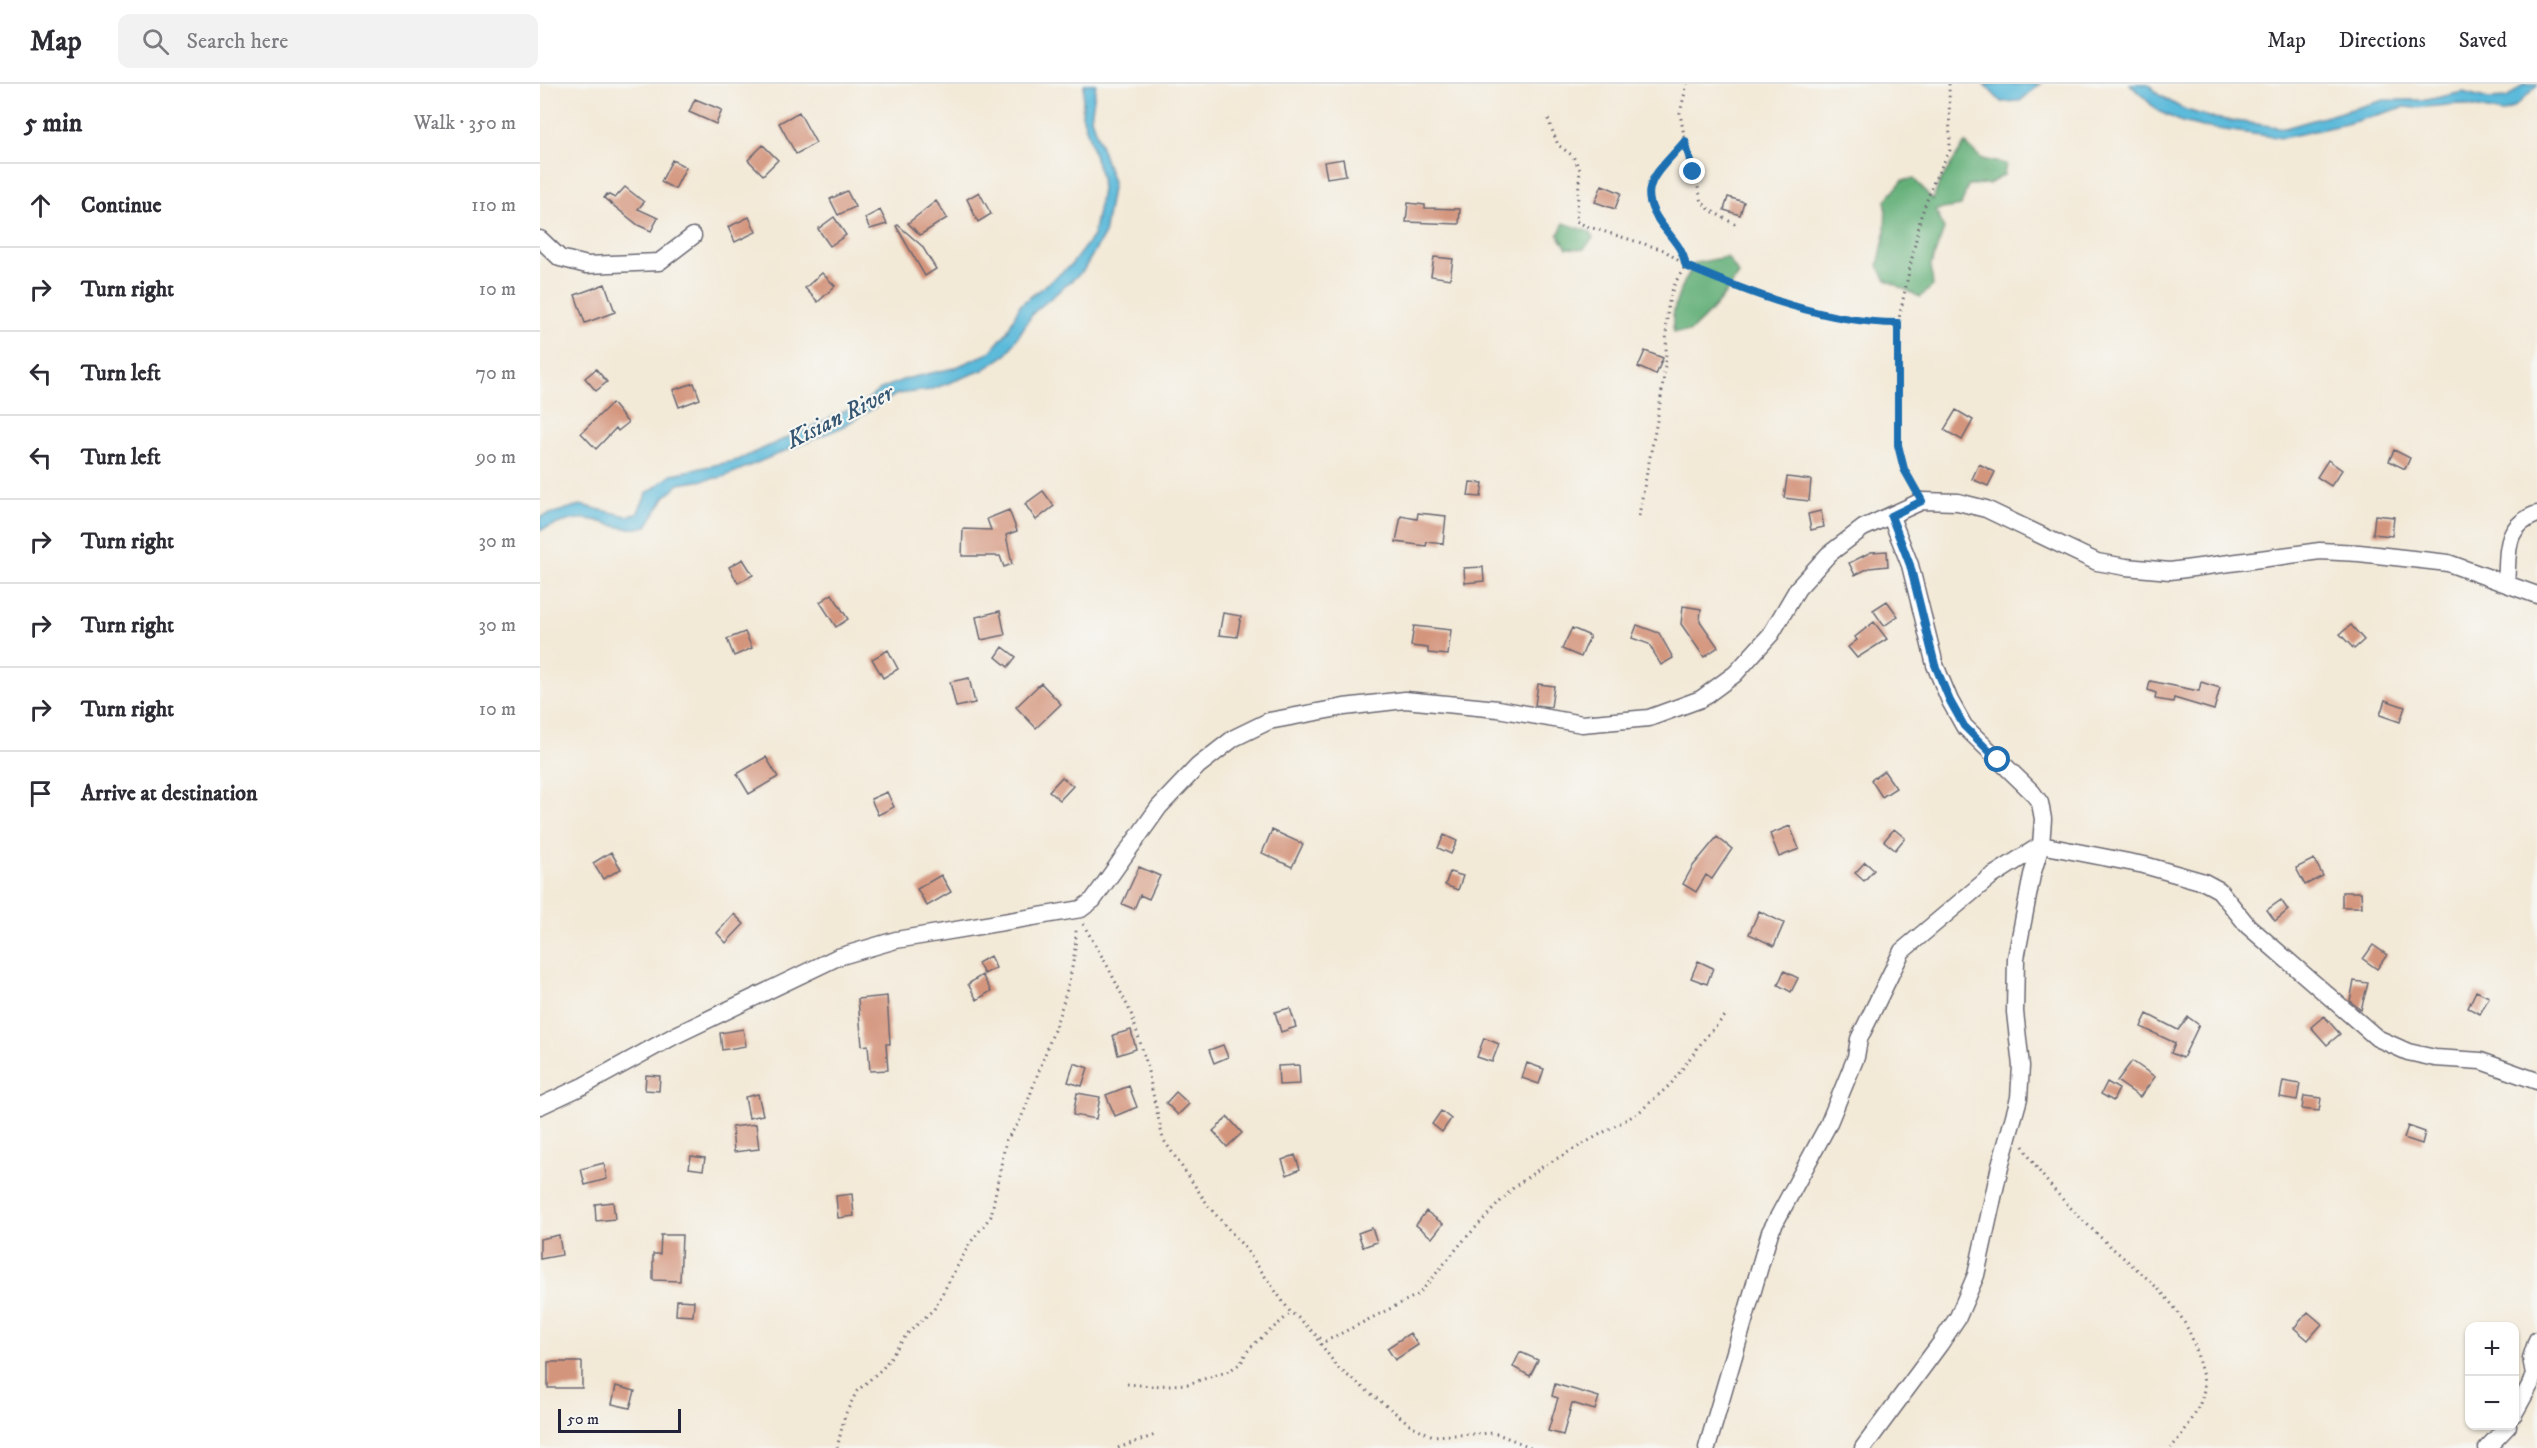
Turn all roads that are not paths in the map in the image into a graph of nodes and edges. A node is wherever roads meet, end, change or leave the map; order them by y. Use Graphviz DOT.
graph roads {
  1 [pos="693,236"];
  2 [pos="540,239"];
  3 [pos="2537,514"];
  4 [pos="1891,516"];
  5 [pos="2506,584"];
  6 [pos="2537,595"];
  7 [pos="2041,845"];
  8 [pos="2537,1081"];
  9 [pos="540,1106"];
  10 [pos="2537,1340"];
  11 [pos="2519,1405"];
  12 [pos="2503,1430"];
  13 [pos="1707,1448"];
  14 [pos="1863,1448"];
  15 [pos="2487,1448"];
  1 -- 2 [label="street"];
  3 -- 5 [label="street"];
  4 -- 5 [label="street"];
  4 -- 7 [label="street"];
  4 -- 9 [label="street"];
  5 -- 6 [label="street"];
  7 -- 8 [label="street"];
  7 -- 13 [label="street"];
  7 -- 14 [label="street"];
  10 -- 11 [label="street"];
  12 -- 15 [label="street"];
}
